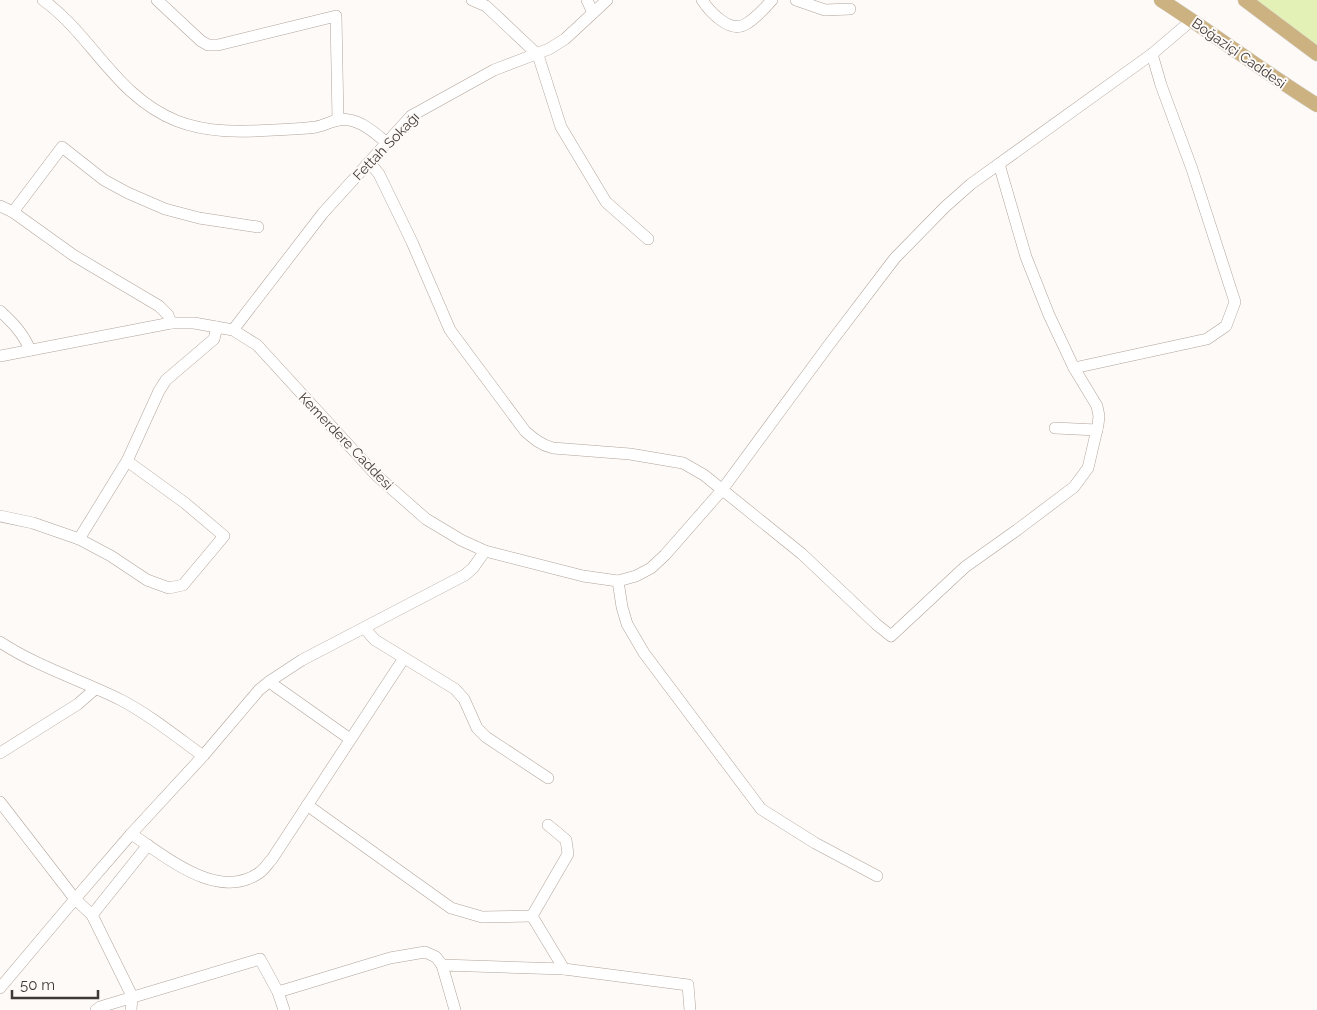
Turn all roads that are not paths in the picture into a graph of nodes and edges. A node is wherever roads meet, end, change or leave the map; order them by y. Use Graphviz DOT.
graph roads {
  1 [pos="43,0"];
  2 [pos="157,0"];
  3 [pos="472,0"];
  4 [pos="586,0"];
  5 [pos="607,0"];
  6 [pos="702,0"];
  7 [pos="772,0"];
  8 [pos="796,0"];
  9 [pos="1162,0"];
  10 [pos="1245,0"];
  11 [pos="850,10"];
  12 [pos="593,13"];
  13 [pos="1192,20"];
  14 [pos="538,54"];
  15 [pos="1152,54"];
  16 [pos="1317,54"];
  17 [pos="1317,105"];
  18 [pos="338,120"];
  19 [pos="387,143"];
  20 [pos="370,163"];
  21 [pos="999,164"];
  22 [pos="0,206"];
  23 [pos="13,212"];
  24 [pos="258,227"];
  25 [pos="648,239"];
  26 [pos="0,311"];
  27 [pos="171,322"];
  28 [pos="218,327"];
  29 [pos="234,330"];
  30 [pos="30,350"];
  31 [pos="0,356"];
  32 [pos="1074,368"];
  33 [pos="1055,428"];
  34 [pos="1097,430"];
  35 [pos="127,461"];
  36 [pos="722,490"];
  37 [pos="0,516"];
  38 [pos="79,539"];
  39 [pos="486,551"];
  40 [pos="618,581"];
  41 [pos="365,629"];
  42 [pos="0,642"];
  43 [pos="0,649"];
  44 [pos="18,654"];
  45 [pos="404,658"];
  46 [pos="270,680"];
  47 [pos="94,689"];
  48 [pos="350,739"];
  49 [pos="0,753"];
  50 [pos="203,756"];
  51 [pos="548,778"];
  52 [pos="0,802"];
  53 [pos="307,805"];
  54 [pos="548,824"];
  55 [pos="131,834"];
  56 [pos="148,845"];
  57 [pos="877,876"];
  58 [pos="75,899"];
  59 [pos="92,915"];
  60 [pos="532,916"];
  61 [pos="442,965"];
  62 [pos="564,969"];
  63 [pos="0,988"];
  64 [pos="278,992"];
  65 [pos="132,996"];
  66 [pos="96,1010"];
  67 [pos="131,1010"];
  68 [pos="284,1010"];
  69 [pos="455,1010"];
  70 [pos="690,1010"];
  1 -- 18 [label="street"];
  2 -- 18 [label="street"];
  3 -- 14 [label="street"];
  4 -- 12 [label="street"];
  5 -- 12 [label="street, Fettah Sokağı"];
  6 -- 7 [label="street"];
  8 -- 11 [label="street"];
  9 -- 13 [label="main road, Boğaziçi Caddesi"];
  10 -- 16 [label="main road"];
  12 -- 14 [label="street, Fettah Sokağı"];
  13 -- 15 [label="street, Kemerdere Caddesi"];
  13 -- 17 [label="main road, Boğaziçi Caddesi"];
  14 -- 19 [label="street, Fettah Sokağı"];
  14 -- 25 [label="street"];
  15 -- 21 [label="street, Kemerdere Caddesi"];
  15 -- 32 [label="street"];
  18 -- 19 [label="street"];
  19 -- 20 [label="street, Fettah Sokağı"];
  20 -- 29 [label="street, Fettah Sokağı"];
  20 -- 36 [label="street"];
  21 -- 32 [label="street"];
  21 -- 36 [label="street, Kemerdere Caddesi"];
  22 -- 23 [label="street"];
  23 -- 24 [label="street"];
  23 -- 27 [label="street"];
  26 -- 30 [label="street"];
  27 -- 28 [label="street, Kemerdere Caddesi"];
  27 -- 30 [label="street, Kemerdere Caddesi"];
  28 -- 29 [label="street, Kemerdere Caddesi"];
  28 -- 35 [label="street"];
  29 -- 39 [label="street, Kemerdere Caddesi"];
  30 -- 31 [label="street, Kemerdere Caddesi"];
  32 -- 34 [label="street"];
  33 -- 34 [label="street"];
  34 -- 36 [label="street"];
  35 -- 38 [label="street"];
  35 -- 38 [label="street"];
  36 -- 40 [label="street, Kemerdere Caddesi"];
  37 -- 38 [label="street"];
  39 -- 40 [label="street, Kemerdere Caddesi"];
  39 -- 41 [label="street"];
  40 -- 57 [label="street"];
  41 -- 45 [label="street"];
  41 -- 46 [label="street"];
  42 -- 44 [label="street"];
  43 -- 44 [label="street"];
  44 -- 47 [label="street"];
  45 -- 48 [label="street"];
  45 -- 51 [label="street"];
  46 -- 48 [label="street"];
  46 -- 50 [label="street"];
  47 -- 49 [label="street"];
  47 -- 50 [label="street"];
  48 -- 53 [label="street"];
  50 -- 55 [label="street"];
  52 -- 58 [label="street"];
  53 -- 56 [label="street"];
  53 -- 60 [label="street"];
  54 -- 60 [label="street"];
  55 -- 56 [label="street"];
  55 -- 58 [label="street"];
  56 -- 59 [label="street"];
  58 -- 59 [label="street"];
  58 -- 63 [label="street"];
  59 -- 65 [label="street"];
  60 -- 62 [label="street"];
  61 -- 62 [label="street"];
  61 -- 64 [label="street"];
  61 -- 69 [label="street"];
  62 -- 70 [label="street"];
  64 -- 65 [label="street"];
  64 -- 68 [label="street"];
  65 -- 66 [label="street"];
  65 -- 67 [label="street"];
}
